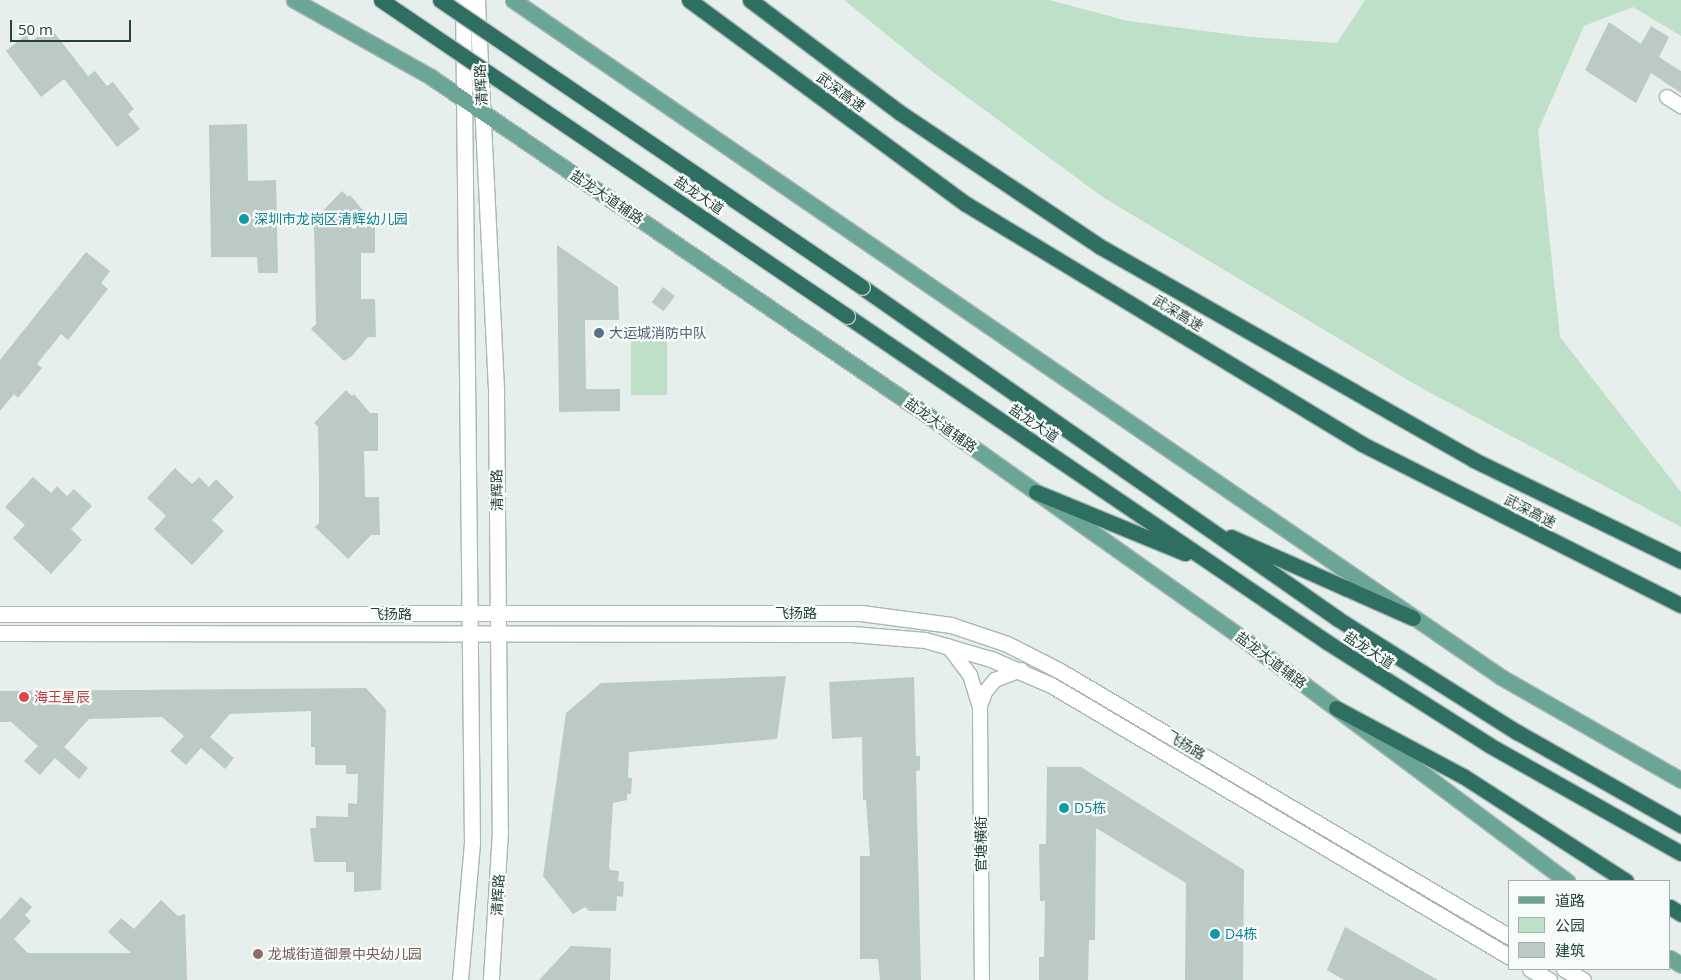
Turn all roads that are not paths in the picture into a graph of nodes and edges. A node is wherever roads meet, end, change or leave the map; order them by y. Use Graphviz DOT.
graph roads {
  1 [pos="294,0"];
  2 [pos="381,0"];
  3 [pos="440,0"];
  4 [pos="463,0"];
  5 [pos="477,0"];
  6 [pos="513,0"];
  7 [pos="689,0"];
  8 [pos="750,0"];
  9 [pos="1667,97"];
  10 [pos="464,99"];
  11 [pos="1681,106"];
  12 [pos="482,112"];
  13 [pos="1036,492"];
  14 [pos="1195,521"];
  15 [pos="1681,561"];
  16 [pos="1214,565"];
  17 [pos="1681,605"];
  18 [pos="0,614"];
  19 [pos="472,614"];
  20 [pos="498,614"];
  21 [pos="1413,618"];
  22 [pos="0,633"];
  23 [pos="472,634"];
  24 [pos="499,634"];
  25 [pos="948,646"];
  26 [pos="1021,670"];
  27 [pos="980,707"];
  28 [pos="1336,708"];
  29 [pos="1681,780"];
  30 [pos="1681,824"];
  31 [pos="1681,853"];
  32 [pos="1566,880"];
  33 [pos="1624,880"];
  34 [pos="1508,936"];
  35 [pos="1508,956"];
  36 [pos="1532,970"];
  37 [pos="1566,970"];
  38 [pos="460,980"];
  39 [pos="491,980"];
  40 [pos="982,980"];
  41 [pos="1549,980"];
  42 [pos="1583,980"];
  1 -- 10 [label="main road, 盐龙大道辅路"];
  2 -- 16 [label="highway, 盐龙大道, bridge"];
  3 -- 14 [label="highway, 盐龙大道, bridge"];
  4 -- 10 [label="street, 清辉路"];
  5 -- 12 [label="street, 清辉路"];
  6 -- 21 [label="main road"];
  7 -- 17 [label="highway, 武深高速"];
  8 -- 15 [label="highway, 武深高速"];
  9 -- 11 [label="street"];
  10 -- 12 [label="main road, 盐龙大道辅路"];
  10 -- 19 [label="street, 清辉路"];
  12 -- 13 [label="main road, 盐龙大道辅路"];
  12 -- 20 [label="street, 清辉路"];
  13 -- 16 [label="highway"];
  13 -- 28 [label="main road, 盐龙大道辅路"];
  14 -- 21 [label="highway"];
  14 -- 30 [label="highway, 盐龙大道"];
  16 -- 31 [label="highway, 盐龙大道"];
  18 -- 19 [label="street, 飞扬路"];
  19 -- 20 [label="street, 飞扬路"];
  19 -- 23 [label="street, 清辉路"];
  20 -- 24 [label="street, 清辉路"];
  20 -- 34 [label="street, 飞扬路"];
  21 -- 29 [label="main road"];
  22 -- 23 [label="street, 飞扬路"];
  23 -- 24 [label="street, 飞扬路"];
  23 -- 38 [label="street, 清辉路"];
  24 -- 25 [label="street, 飞扬路"];
  24 -- 39 [label="street, 清辉路"];
  25 -- 26 [label="street, 飞扬路"];
  25 -- 27 [label="street, 官塘横街"];
  26 -- 27 [label="street, 官塘横街"];
  26 -- 35 [label="street, 飞扬路"];
  27 -- 40 [label="street, 官塘横街"];
  28 -- 32 [label="main road, 盐龙大道辅路"];
  28 -- 33 [label="highway"];
  36 -- 41 [label="street"];
  37 -- 42 [label="street"];
}
